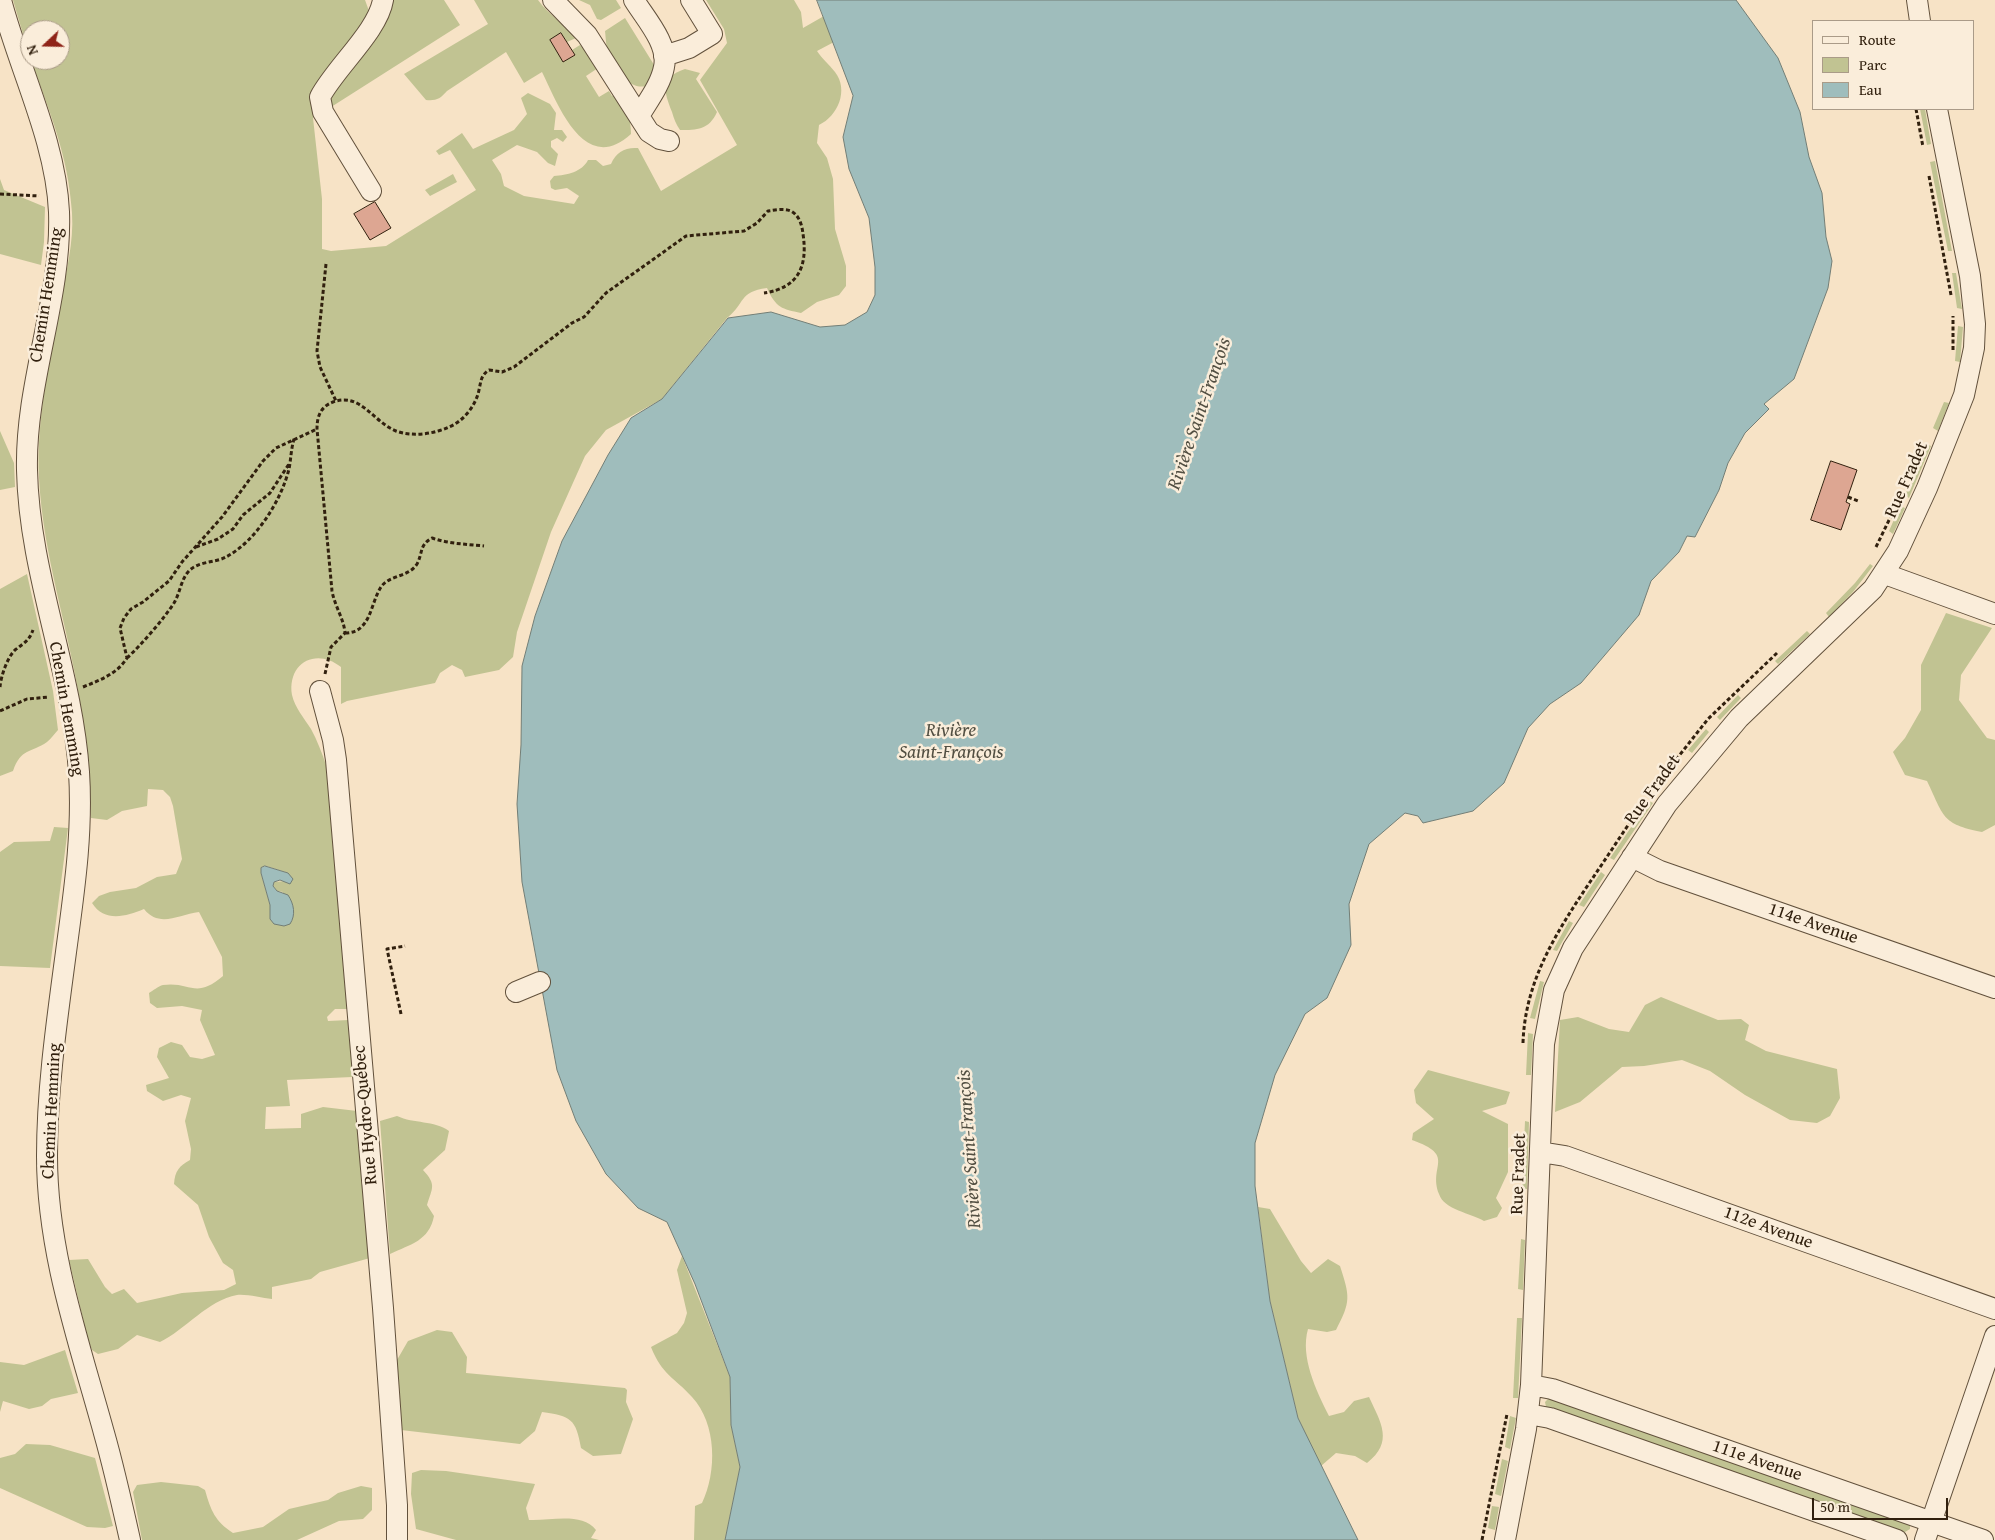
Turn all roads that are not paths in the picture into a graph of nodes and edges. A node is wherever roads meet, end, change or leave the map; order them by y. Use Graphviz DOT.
graph roads {
  1 [pos="1,0"];
  2 [pos="383,0"];
  3 [pos="553,0"];
  4 [pos="634,0"];
  5 [pos="691,0"];
  6 [pos="1917,0"];
  7 [pos="1920,20"];
  8 [pos="664,56"];
  9 [pos="1937,110"];
  10 [pos="639,116"];
  11 [pos="669,141"];
  12 [pos="371,191"];
  13 [pos="1885,574"];
  14 [pos="1995,614"];
  15 [pos="320,691"];
  16 [pos="1632,857"];
  17 [pos="540,982"];
  18 [pos="1995,988"];
  19 [pos="516,992"];
  20 [pos="1540,1152"];
  21 [pos="1995,1309"];
  22 [pos="1995,1336"];
  23 [pos="1531,1385"];
  24 [pos="1528,1414"];
  25 [pos="1928,1531"];
  26 [pos="130,1540"];
  27 [pos="397,1540"];
  28 [pos="1505,1540"];
  29 [pos="1897,1540"];
  30 [pos="1983,1540"];
  1 -- 26 [label="street, Chemin Hemming"];
  2 -- 12 [label="street"];
  3 -- 10 [label="street"];
  4 -- 8 [label="street"];
  5 -- 8 [label="street"];
  6 -- 7 [label="street"];
  8 -- 10 [label="street"];
  9 -- 13 [label="street, Rue Fradet"];
  10 -- 11 [label="street"];
  13 -- 14 [label="street"];
  13 -- 16 [label="street, Rue Fradet"];
  15 -- 27 [label="street, Rue Hydro-Québec"];
  16 -- 18 [label="street, 114e Avenue"];
  16 -- 20 [label="street, Rue Fradet"];
  17 -- 19 [label="street"];
  20 -- 21 [label="street, 112e Avenue"];
  20 -- 23 [label="street, Rue Fradet"];
  22 -- 25 [label="street"];
  23 -- 24 [label="street, Rue Fradet"];
  23 -- 25 [label="street, 111e Avenue"];
  24 -- 28 [label="street, Rue Fradet"];
  24 -- 29 [label="street, 111e Avenue"];
  25 -- 30 [label="street, 111e Avenue"];
}
